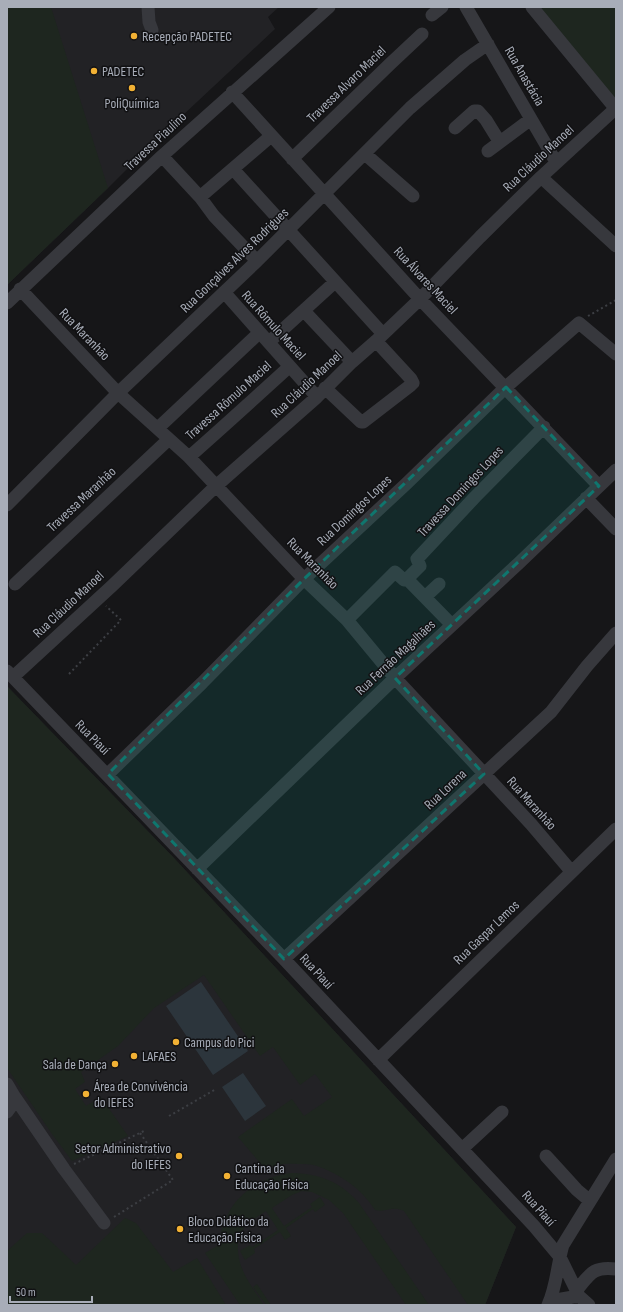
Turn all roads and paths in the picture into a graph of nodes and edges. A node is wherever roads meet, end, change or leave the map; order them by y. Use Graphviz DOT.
graph roads {
  1 [pos="148,7"];
  2 [pos="329,7"];
  3 [pos="466,7"];
  4 [pos="532,7"];
  5 [pos="152,30"];
  6 [pos="422,34"];
  7 [pos="488,44"];
  8 [pos="232,92"];
  9 [pos="616,109"];
  10 [pos="531,119"];
  11 [pos="455,128"];
  12 [pos="271,136"];
  13 [pos="499,142"];
  14 [pos="488,150"];
  15 [pos="365,154"];
  16 [pos="162,156"];
  17 [pos="292,159"];
  18 [pos="556,162"];
  19 [pos="233,170"];
  20 [pos="541,177"];
  21 [pos="324,194"];
  22 [pos="413,196"];
  23 [pos="200,197"];
  24 [pos="288,229"];
  25 [pos="616,246"];
  26 [pos="257,261"];
  27 [pos="335,282"];
  28 [pos="20,289"];
  29 [pos="224,292"];
  30 [pos="420,299"];
  31 [pos="616,300"];
  32 [pos="7,303"];
  33 [pos="304,311"];
  34 [pos="578,323"];
  35 [pos="264,338"];
  36 [pos="380,338"];
  37 [pos="616,354"];
  38 [pos="352,362"];
  39 [pos="289,366"];
  40 [pos="506,387"];
  41 [pos="118,393"];
  42 [pos="321,393"];
  43 [pos="544,427"];
  44 [pos="158,428"];
  45 [pos="169,439"];
  46 [pos="189,457"];
  47 [pos="616,470"];
  48 [pos="216,486"];
  49 [pos="599,486"];
  50 [pos="586,498"];
  51 [pos="7,506"];
  52 [pos="616,529"];
  53 [pos="304,579"];
  54 [pos="407,579"];
  55 [pos="15,584"];
  56 [pos="439,584"];
  57 [pos="99,598"];
  58 [pos="425,598"];
  59 [pos="347,620"];
  60 [pos="452,625"];
  61 [pos="616,633"];
  62 [pos="10,674"];
  63 [pos="69,674"];
  64 [pos="395,678"];
  65 [pos="108,774"];
  66 [pos="484,774"];
  67 [pos="616,829"];
  68 [pos="197,868"];
  69 [pos="571,871"];
  70 [pos="284,960"];
  71 [pos="378,1060"];
  72 [pos="7,1084"];
  73 [pos="216,1089"];
  74 [pos="14,1096"];
  75 [pos="7,1112"];
  76 [pos="502,1112"];
  77 [pos="169,1116"];
  78 [pos="144,1131"];
  79 [pos="140,1133"];
  80 [pos="462,1149"];
  81 [pos="546,1156"];
  82 [pos="616,1159"];
  83 [pos="64,1169"];
  84 [pos="590,1201"];
  85 [pos="104,1223"];
  86 [pos="560,1257"];
  87 [pos="616,1269"];
  88 [pos="577,1293"];
  89 [pos="549,1303"];
  90 [pos="589,1305"];
  1 -- 5 [label="street"];
  2 -- 8 [label="street, Travessa Piaulino"];
  3 -- 7 [label="street, Rua Anastácia"];
  4 -- 9 [label="street"];
  6 -- 17 [label="street, Travessa Alvaro Maciel"];
  7 -- 10 [label="street, Rua Anastácia"];
  7 -- 15 [label="street, Rua Gonçalves Alves Rodrigues"];
  8 -- 12 [label="street, Rua Álvares Maciel"];
  8 -- 16 [label="street, Travessa Piaulino"];
  9 -- 18 [label="street, Rua Cláudio Manoel"];
  10 -- 13 [label="street"];
  10 -- 18 [label="street, Rua Anastácia"];
  11 -- 13 [label="street"];
  12 -- 17 [label="street, Rua Álvares Maciel"];
  12 -- 19 [label="street"];
  13 -- 14 [label="street"];
  15 -- 21 [label="street, Rua Gonçalves Alves Rodrigues"];
  15 -- 22 [label="street"];
  16 -- 23 [label="street"];
  16 -- 28 [label="street, Travessa Piaulino"];
  17 -- 21 [label="street, Rua Álvares Maciel"];
  18 -- 20 [label="street, Rua Cláudio Manoel"];
  19 -- 23 [label="street"];
  19 -- 24 [label="street"];
  20 -- 25 [label="street"];
  20 -- 30 [label="street, Rua Cláudio Manoel"];
  21 -- 24 [label="street, Rua Gonçalves Alves Rodrigues"];
  21 -- 30 [label="street, Rua Álvares Maciel"];
  23 -- 26 [label="street"];
  24 -- 26 [label="street, Rua Gonçalves Alves Rodrigues"];
  24 -- 27 [label="street"];
  26 -- 29 [label="street, Rua Gonçalves Alves Rodrigues"];
  27 -- 33 [label="street"];
  27 -- 36 [label="street"];
  28 -- 32 [label="street, Travessa Piaulino"];
  28 -- 41 [label="street, Rua Maranhão"];
  29 -- 35 [label="street, Rua Rômulo Maciel"];
  29 -- 41 [label="street, Rua Gonçalves Alves Rodrigues"];
  30 -- 36 [label="street, Rua Cláudio Manoel"];
  30 -- 40 [label="street, Rua Álvares Maciel"];
  31 -- 34 [label="path"];
  33 -- 35 [label="street"];
  33 -- 38 [label="street"];
  34 -- 37 [label="street"];
  34 -- 40 [label="street, Rua Domingos Lopes"];
  35 -- 39 [label="street, Rua Rômulo Maciel"];
  35 -- 44 [label="street"];
  36 -- 38 [label="street, Rua Cláudio Manoel"];
  36 -- 42 [label="street, Rua Rômulo Maciel"];
  38 -- 42 [label="street, Rua Cláudio Manoel"];
  39 -- 42 [label="street, Rua Rômulo Maciel"];
  39 -- 46 [label="street, Travessa Rômulo Maciel"];
  40 -- 43 [label="street, Rua Álvares Maciel"];
  40 -- 53 [label="street, Rua Domingos Lopes"];
  41 -- 44 [label="street, Rua Maranhão"];
  41 -- 51 [label="street, Rua Gonçalves Alves Rodrigues"];
  42 -- 48 [label="street, Rua Cláudio Manoel"];
  43 -- 49 [label="street, Rua Álvares Maciel"];
  43 -- 54 [label="street, Travessa Domingos Lopes"];
  44 -- 45 [label="street, Rua Maranhão"];
  45 -- 46 [label="street, Rua Maranhão"];
  45 -- 55 [label="street, Travessa Maranhão"];
  46 -- 48 [label="street, Rua Maranhão"];
  47 -- 49 [label="street, Rua Fernão Magalhães"];
  48 -- 53 [label="street, Rua Maranhão"];
  48 -- 57 [label="street, Rua Cláudio Manoel"];
  49 -- 50 [label="street, Rua Fernão Magalhães"];
  50 -- 52 [label="street"];
  50 -- 60 [label="street, Rua Fernão Magalhães"];
  53 -- 59 [label="street, Rua Maranhão"];
  53 -- 65 [label="street, Rua Domingos Lopes"];
  54 -- 58 [label="street"];
  54 -- 59 [label="street"];
  56 -- 58 [label="street"];
  57 -- 62 [label="street, Rua Cláudio Manoel"];
  57 -- 63 [label="path"];
  58 -- 60 [label="street"];
  59 -- 64 [label="street, Rua Maranhão"];
  60 -- 64 [label="street, Rua Fernão Magalhães"];
  61 -- 66 [label="street, Rua Lorena"];
  62 -- 65 [label="street, Rua Piauí"];
  64 -- 66 [label="street, Rua Maranhão"];
  64 -- 68 [label="street, Rua Fernão Magalhães"];
  65 -- 68 [label="street, Rua Piauí"];
  66 -- 69 [label="street, Rua Maranhão"];
  66 -- 70 [label="street, Rua Lorena"];
  67 -- 69 [label="street, Rua Gaspar Lemos"];
  68 -- 70 [label="street, Rua Piauí"];
  69 -- 71 [label="street, Rua Gaspar Lemos"];
  70 -- 71 [label="street, Rua Piauí"];
  71 -- 80 [label="street, Rua Piauí"];
  72 -- 74 [label="street"];
  73 -- 77 [label="path"];
  74 -- 75 [label="street"];
  74 -- 83 [label="street"];
  76 -- 80 [label="street"];
  78 -- 79 [label="path"];
  79 -- 83 [label="path"];
  79 -- 85 [label="path"];
  80 -- 86 [label="street, Rua Piauí"];
  81 -- 84 [label="street"];
  82 -- 84 [label="street"];
  83 -- 85 [label="street"];
  84 -- 86 [label="street"];
  86 -- 88 [label="street, Rua Piauí"];
  86 -- 89 [label="street"];
  87 -- 88 [label="street"];
  88 -- 89 [label="street"];
  88 -- 90 [label="street, Rua Piauí"];
}
